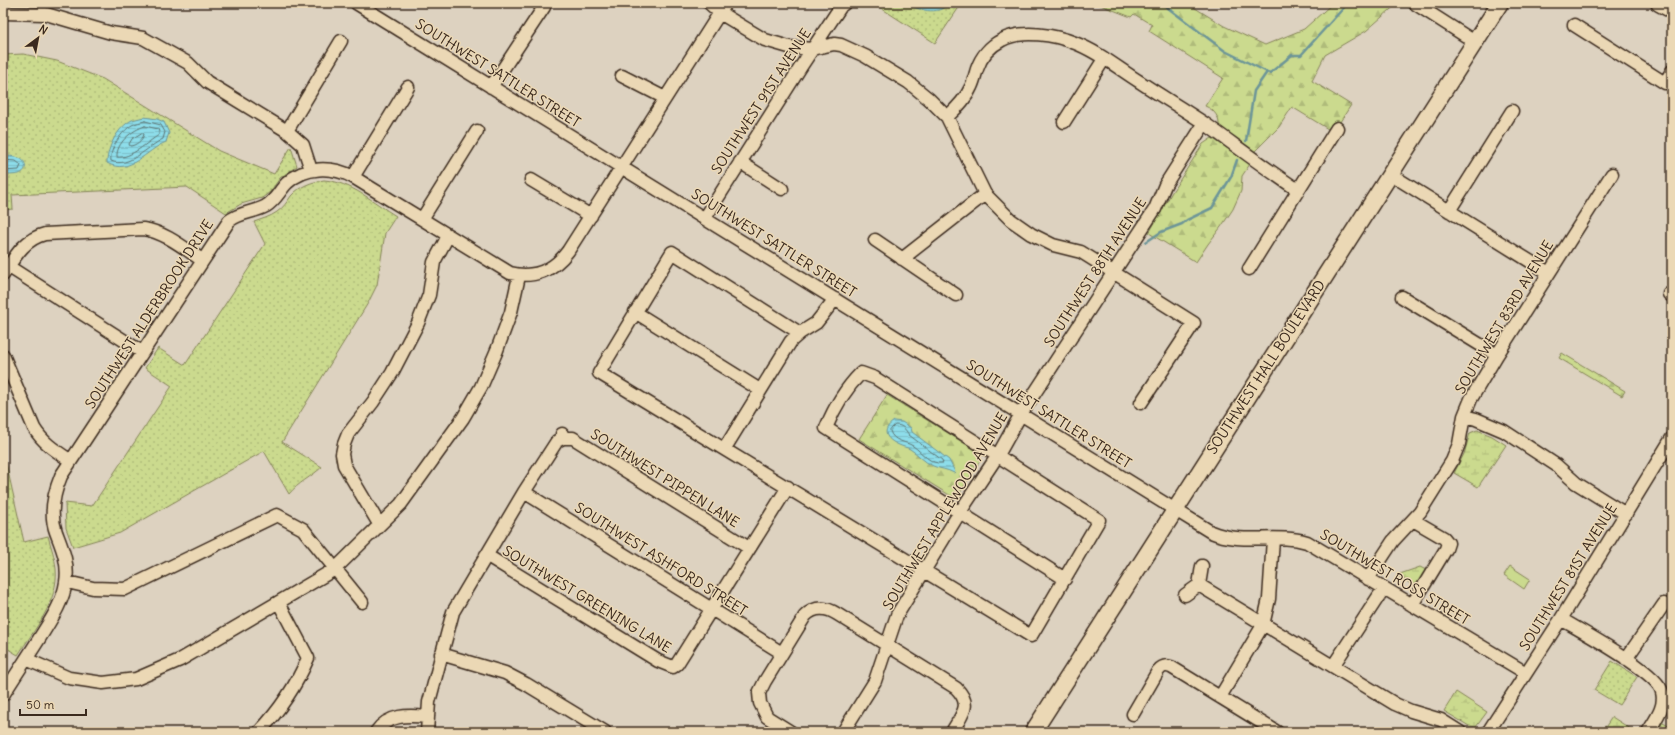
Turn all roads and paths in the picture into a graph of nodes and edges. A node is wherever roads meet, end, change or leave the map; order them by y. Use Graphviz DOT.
graph roads {
  1 [pos="709,3"];
  2 [pos="845,3"];
  3 [pos="1414,3"];
  4 [pos="1500,3"];
  5 [pos="1659,3"];
  6 [pos="360,4"];
  7 [pos="544,5"];
  8 [pos="723,8"];
  9 [pos="5,10"];
  10 [pos="1672,10"];
  11 [pos="1574,25"];
  12 [pos="341,41"];
  13 [pos="1475,42"];
  14 [pos="812,49"];
  15 [pos="1104,59"];
  16 [pos="1672,71"];
  17 [pos="622,76"];
  18 [pos="408,87"];
  19 [pos="491,87"];
  20 [pos="665,98"];
  21 [pos="1512,111"];
  22 [pos="947,117"];
  23 [pos="1064,122"];
  24 [pos="1204,124"];
  25 [pos="1337,128"];
  26 [pos="286,131"];
  27 [pos="477,131"];
  28 [pos="740,162"];
  29 [pos="622,168"];
  30 [pos="311,170"];
  31 [pos="1390,174"];
  32 [pos="1612,174"];
  33 [pos="353,177"];
  34 [pos="531,180"];
  35 [pos="782,190"];
  36 [pos="1298,190"];
  37 [pos="985,194"];
  38 [pos="1449,212"];
  39 [pos="591,216"];
  40 [pos="705,218"];
  41 [pos="422,219"];
  42 [pos="448,236"];
  43 [pos="875,240"];
  44 [pos="902,259"];
  45 [pos="202,260"];
  46 [pos="5,268"];
  47 [pos="1249,269"];
  48 [pos="1114,272"];
  49 [pos="1549,273"];
  50 [pos="520,276"];
  51 [pos="956,295"];
  52 [pos="1402,297"];
  53 [pos="835,299"];
  54 [pos="635,312"];
  55 [pos="800,333"];
  56 [pos="142,352"];
  57 [pos="3,355"];
  58 [pos="1497,355"];
  59 [pos="760,390"];
  60 [pos="1141,403"];
  61 [pos="1022,414"];
  62 [pos="1464,416"];
  63 [pos="1672,438"];
  64 [pos="725,448"];
  65 [pos="998,455"];
  66 [pos="71,461"];
  67 [pos="788,487"];
  68 [pos="524,492"];
  69 [pos="1175,510"];
  70 [pos="960,512"];
  71 [pos="1626,514"];
  72 [pos="1413,520"];
  73 [pos="379,524"];
  74 [pos="1273,539"];
  75 [pos="749,548"];
  76 [pos="486,555"];
  77 [pos="1202,566"];
  78 [pos="335,568"];
  79 [pos="925,572"];
  80 [pos="1065,579"];
  81 [pos="1368,579"];
  82 [pos="66,582"];
  83 [pos="1199,585"];
  84 [pos="1384,588"];
  85 [pos="1185,596"];
  86 [pos="362,602"];
  87 [pos="279,603"];
  88 [pos="1664,604"];
  89 [pos="1412,605"];
  90 [pos="712,608"];
  91 [pos="1561,618"];
  92 [pos="1263,625"];
  93 [pos="887,645"];
  94 [pos="782,653"];
  95 [pos="441,654"];
  96 [pos="1626,658"];
  97 [pos="26,659"];
  98 [pos="1333,666"];
  99 [pos="1526,673"];
  100 [pos="3,695"];
  101 [pos="1220,697"];
  102 [pos="1132,714"];
  103 [pos="427,717"];
  104 [pos="260,732"];
  105 [pos="376,732"];
  106 [pos="427,732"];
  107 [pos="605,732"];
  108 [pos="792,732"];
  109 [pos="843,732"];
  110 [pos="952,732"];
  111 [pos="1032,732"];
  112 [pos="1277,732"];
  113 [pos="1460,732"];
  114 [pos="1488,732"];
  115 [pos="1648,732"];
  1 -- 8 [label="street"];
  2 -- 14 [label="street, SOUTHWEST 91ST AVENUE"];
  3 -- 13 [label="street"];
  4 -- 13 [label="main road, SOUTHWEST HALL BOULEVARD"];
  5 -- 10 [label="main road"];
  6 -- 19 [label="street, SOUTHWEST SATTLER STREET"];
  7 -- 19 [label="street"];
  8 -- 14 [label="street"];
  8 -- 20 [label="street, SOUTHWEST ALDERBROOK DRIVE"];
  9 -- 26 [label="street"];
  11 -- 16 [label="street"];
  12 -- 26 [label="street"];
  13 -- 31 [label="main road, SOUTHWEST HALL BOULEVARD"];
  14 -- 22 [label="street"];
  14 -- 28 [label="street, SOUTHWEST 91ST AVENUE"];
  15 -- 22 [label="street"];
  15 -- 23 [label="street"];
  15 -- 24 [label="street"];
  17 -- 20 [label="street"];
  18 -- 33 [label="street"];
  19 -- 29 [label="street, SOUTHWEST SATTLER STREET"];
  20 -- 29 [label="street, SOUTHWEST ALDERBROOK DRIVE"];
  21 -- 38 [label="street"];
  22 -- 37 [label="street"];
  24 -- 36 [label="street"];
  24 -- 48 [label="street, SOUTHWEST 88TH AVENUE"];
  25 -- 36 [label="street"];
  26 -- 30 [label="street"];
  27 -- 41 [label="street"];
  28 -- 35 [label="street"];
  28 -- 40 [label="street, SOUTHWEST 91ST AVENUE"];
  29 -- 39 [label="street, SOUTHWEST ALDERBROOK DRIVE"];
  29 -- 40 [label="street, SOUTHWEST SATTLER STREET"];
  30 -- 33 [label="street, SOUTHWEST ALDERBROOK DRIVE"];
  30 -- 45 [label="street, SOUTHWEST ALDERBROOK DRIVE"];
  31 -- 38 [label="street"];
  31 -- 69 [label="main road, SOUTHWEST HALL BOULEVARD"];
  32 -- 49 [label="street, SOUTHWEST 83RD AVENUE"];
  33 -- 41 [label="street, SOUTHWEST ALDERBROOK DRIVE"];
  34 -- 39 [label="street"];
  36 -- 47 [label="street"];
  37 -- 44 [label="street"];
  37 -- 48 [label="street"];
  38 -- 49 [label="street"];
  39 -- 50 [label="street, SOUTHWEST ALDERBROOK DRIVE"];
  40 -- 53 [label="street, SOUTHWEST SATTLER STREET"];
  41 -- 42 [label="street, SOUTHWEST ALDERBROOK DRIVE"];
  42 -- 50 [label="street, SOUTHWEST ALDERBROOK DRIVE"];
  42 -- 73 [label="street"];
  43 -- 44 [label="street"];
  44 -- 51 [label="street"];
  45 -- 46 [label="street"];
  45 -- 56 [label="street, SOUTHWEST ALDERBROOK DRIVE"];
  46 -- 56 [label="street"];
  48 -- 60 [label="street"];
  48 -- 61 [label="street, SOUTHWEST 88TH AVENUE"];
  49 -- 58 [label="street, SOUTHWEST 83RD AVENUE"];
  50 -- 73 [label="street"];
  52 -- 58 [label="street"];
  53 -- 55 [label="street"];
  53 -- 61 [label="street, SOUTHWEST SATTLER STREET"];
  54 -- 55 [label="street"];
  54 -- 59 [label="street"];
  54 -- 64 [label="street"];
  55 -- 59 [label="street"];
  56 -- 66 [label="street, SOUTHWEST ALDERBROOK DRIVE"];
  57 -- 66 [label="street"];
  58 -- 62 [label="street, SOUTHWEST 83RD AVENUE"];
  59 -- 64 [label="street"];
  61 -- 65 [label="street, SOUTHWEST APPLEWOOD AVENUE"];
  61 -- 69 [label="street, SOUTHWEST SATTLER STREET"];
  62 -- 71 [label="street"];
  62 -- 72 [label="street, SOUTHWEST 83RD AVENUE"];
  63 -- 71 [label="street, SOUTHWEST 81ST AVENUE"];
  64 -- 67 [label="street"];
  65 -- 70 [label="street, SOUTHWEST APPLEWOOD AVENUE"];
  65 -- 70 [label="street"];
  65 -- 80 [label="street"];
  66 -- 82 [label="street, SOUTHWEST ALDERBROOK DRIVE"];
  67 -- 75 [label="street"];
  67 -- 79 [label="street"];
  68 -- 75 [label="street, SOUTHWEST PIPPEN LANE"];
  68 -- 76 [label="street"];
  68 -- 90 [label="street, SOUTHWEST ASHFORD STREET"];
  69 -- 74 [label="street, SOUTHWEST ROSS STREET"];
  69 -- 111 [label="main road, SOUTHWEST HALL BOULEVARD"];
  70 -- 79 [label="street, SOUTHWEST APPLEWOOD AVENUE"];
  70 -- 80 [label="street"];
  71 -- 91 [label="street, SOUTHWEST 81ST AVENUE"];
  72 -- 81 [label="street, SOUTHWEST 83RD AVENUE"];
  72 -- 89 [label="street"];
  73 -- 78 [label="street"];
  74 -- 81 [label="street, SOUTHWEST ROSS STREET"];
  74 -- 92 [label="street"];
  75 -- 90 [label="street"];
  76 -- 90 [label="street, SOUTHWEST GREENING LANE"];
  76 -- 95 [label="street"];
  77 -- 83 [label="street"];
  78 -- 82 [label="street"];
  78 -- 86 [label="street"];
  78 -- 87 [label="street"];
  79 -- 80 [label="street"];
  79 -- 93 [label="street, SOUTHWEST APPLEWOOD AVENUE"];
  81 -- 84 [label="street, SOUTHWEST ROSS STREET"];
  82 -- 97 [label="street, SOUTHWEST ALDERBROOK DRIVE"];
  83 -- 85 [label="street"];
  83 -- 92 [label="street"];
  84 -- 89 [label="street, SOUTHWEST ROSS STREET"];
  84 -- 98 [label="street"];
  87 -- 97 [label="street"];
  87 -- 104 [label="street"];
  88 -- 96 [label="street"];
  89 -- 99 [label="street, SOUTHWEST ROSS STREET"];
  90 -- 94 [label="street, SOUTHWEST ASHFORD STREET"];
  91 -- 96 [label="street"];
  91 -- 99 [label="street, SOUTHWEST 81ST AVENUE"];
  92 -- 98 [label="street"];
  92 -- 101 [label="street"];
  93 -- 94 [label="street"];
  93 -- 109 [label="street, SOUTHWEST APPLEWOOD AVENUE"];
  93 -- 110 [label="street"];
  94 -- 108 [label="street"];
  95 -- 103 [label="street"];
  95 -- 107 [label="street"];
  96 -- 115 [label="street"];
  97 -- 100 [label="street, SOUTHWEST ALDERBROOK DRIVE"];
  98 -- 113 [label="street"];
  99 -- 114 [label="street, SOUTHWEST 81ST AVENUE"];
  101 -- 102 [label="street"];
  101 -- 112 [label="street"];
  103 -- 105 [label="street"];
  103 -- 106 [label="street"];
}
